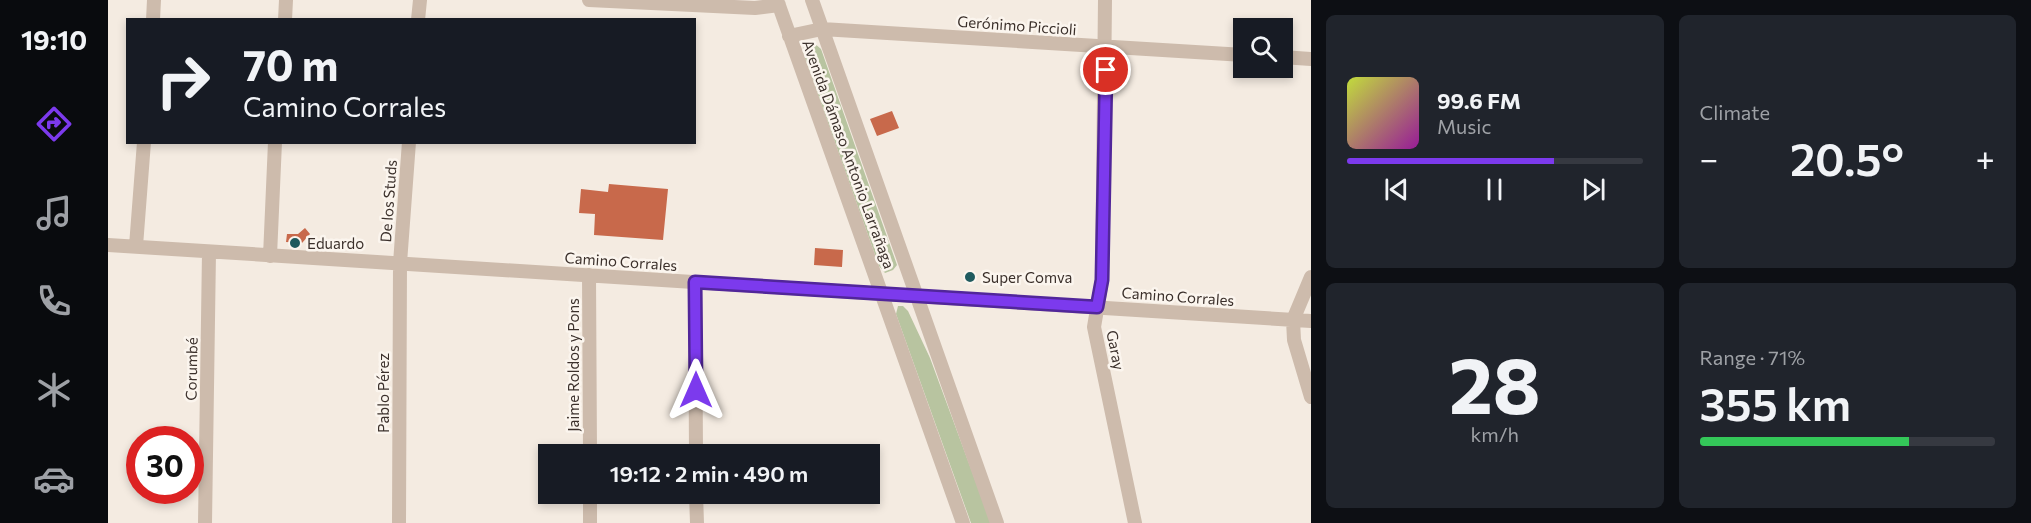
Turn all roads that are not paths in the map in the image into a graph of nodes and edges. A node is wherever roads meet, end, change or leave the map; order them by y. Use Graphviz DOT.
graph roads {
  1 [pos="154,0"];
  2 [pos="286,0"];
  3 [pos="420,0"];
  4 [pos="589,0"];
  5 [pos="812,0"];
  6 [pos="1106,0"];
  7 [pos="778,2"];
  8 [pos="153,18"];
  9 [pos="285,18"];
  10 [pos="418,18"];
  11 [pos="822,29"];
  12 [pos="789,36"];
  13 [pos="1107,47"];
  14 [pos="1233,54"];
  15 [pos="1293,58"];
  16 [pos="1311,59"];
  17 [pos="144,144"];
  18 [pos="275,144"];
  19 [pos="409,144"];
  20 [pos="108,245"];
  21 [pos="136,246"];
  22 [pos="209,252"];
  23 [pos="270,256"];
  24 [pos="400,263"];
  25 [pos="589,275"];
  26 [pos="1311,277"];
  27 [pos="695,282"];
  28 [pos="881,295"];
  29 [pos="916,297"];
  30 [pos="1097,307"];
  31 [pos="1293,320"];
  32 [pos="1311,321"];
  33 [pos="1311,397"];
  34 [pos="590,444"];
  35 [pos="696,444"];
  36 [pos="590,504"];
  37 [pos="696,504"];
  38 [pos="205,523"];
  39 [pos="399,523"];
  40 [pos="590,523"];
  41 [pos="697,523"];
  42 [pos="963,523"];
  43 [pos="997,523"];
  44 [pos="1136,523"];
  1 -- 8 [label="street"];
  2 -- 9 [label="street"];
  3 -- 10 [label="street"];
  4 -- 7 [label="street"];
  5 -- 11 [label="street, Avenida Dámaso Antonio Larrañaga"];
  6 -- 13 [label="street, Garay"];
  7 -- 12 [label="street, Avenida Dámaso Antonio Larrañaga"];
  11 -- 12 [label="street, Gerónimo Piccioli"];
  11 -- 13 [label="street, Gerónimo Piccioli"];
  11 -- 29 [label="street, Avenida Dámaso Antonio Larrañaga"];
  12 -- 28 [label="street, Avenida Dámaso Antonio Larrañaga"];
  13 -- 14 [label="street, Gerónimo Piccioli"];
  13 -- 30 [label="street, Garay"];
  15 -- 16 [label="street"];
  17 -- 21 [label="street"];
  18 -- 23 [label="street"];
  19 -- 24 [label="street, De los Studs"];
  20 -- 21 [label="street, Camino Corrales"];
  21 -- 22 [label="street, Camino Corrales"];
  22 -- 23 [label="street, Camino Corrales"];
  22 -- 38 [label="street, Corumbé"];
  23 -- 24 [label="street, Camino Corrales"];
  24 -- 25 [label="street, Camino Corrales"];
  24 -- 39 [label="street, Pablo Pérez"];
  25 -- 27 [label="street, Camino Corrales"];
  25 -- 34 [label="street, Jaime Roldos y Pons"];
  26 -- 31 [label="street"];
  27 -- 28 [label="street, Camino Corrales"];
  27 -- 35 [label="street"];
  28 -- 29 [label="street, Camino Corrales"];
  28 -- 42 [label="street, Avenida Dámaso Antonio Larrañaga"];
  29 -- 30 [label="street, Camino Corrales"];
  29 -- 43 [label="street, Avenida Dámaso Antonio Larrañaga"];
  30 -- 31 [label="street, Camino Corrales"];
  30 -- 44 [label="street, Garay"];
  31 -- 32 [label="street, Camino Corrales"];
  31 -- 33 [label="street"];
  36 -- 40 [label="street"];
  37 -- 41 [label="street"];
}
